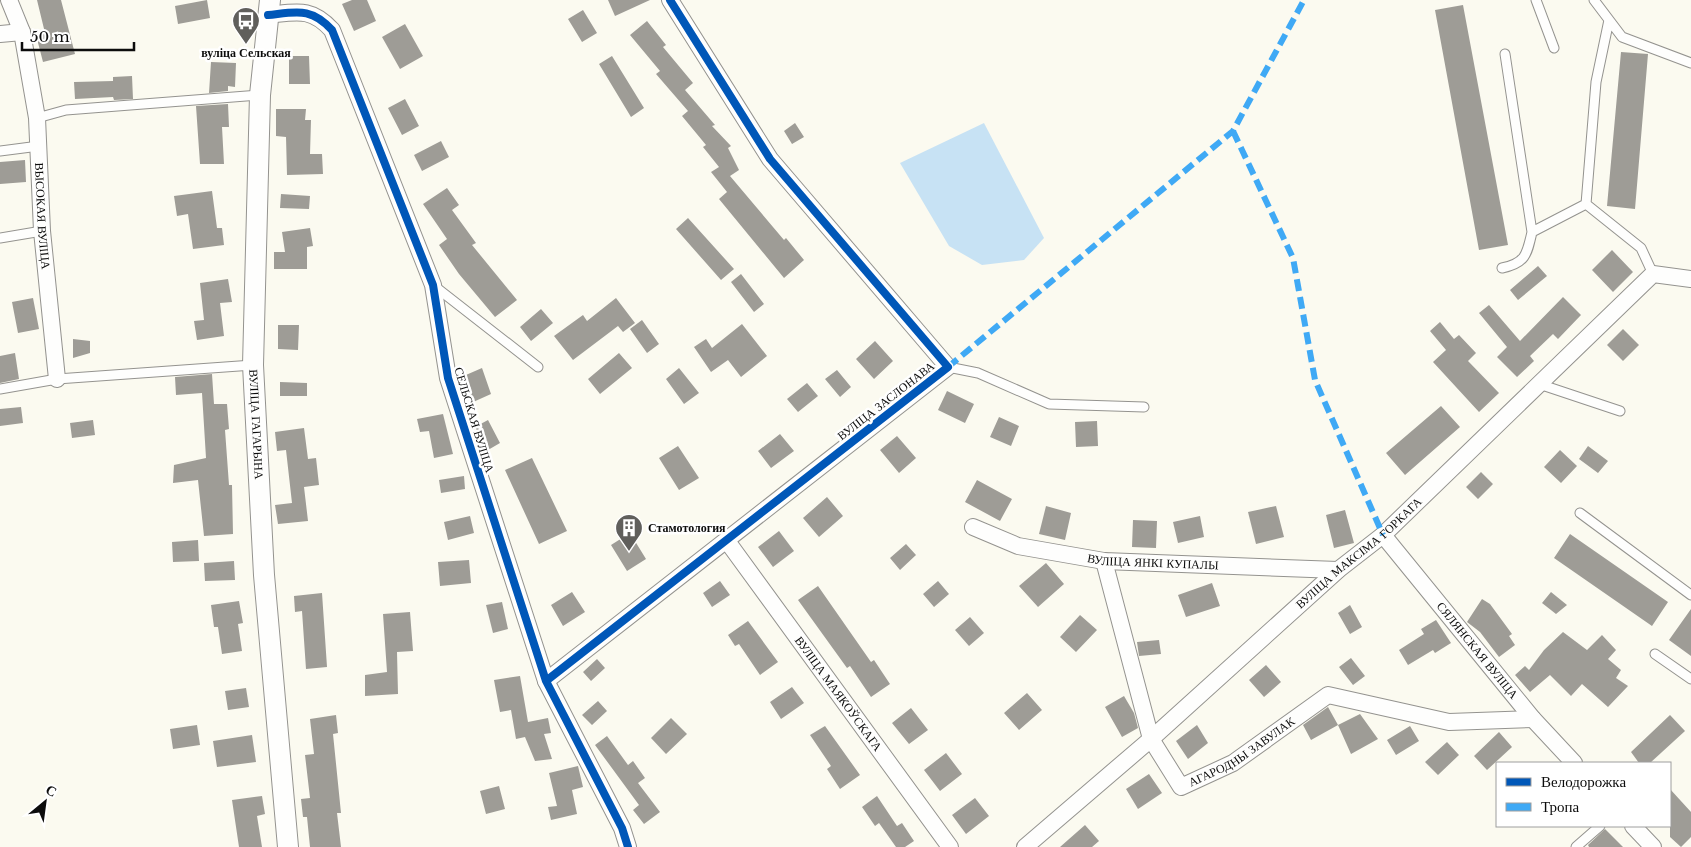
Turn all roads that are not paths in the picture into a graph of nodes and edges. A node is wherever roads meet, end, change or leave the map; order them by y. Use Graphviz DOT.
graph roads {
  1 [pos="9,0"];
  2 [pos="670,0"];
  3 [pos="1536,0"];
  4 [pos="1594,0"];
  5 [pos="269,7"];
  6 [pos="1609,20"];
  7 [pos="22,32"];
  8 [pos="0,34"];
  9 [pos="1554,48"];
  10 [pos="1505,54"];
  11 [pos="1691,63"];
  12 [pos="260,95"];
  13 [pos="38,118"];
  14 [pos="39,146"];
  15 [pos="0,152"];
  16 [pos="1586,204"];
  17 [pos="42,230"];
  18 [pos="1532,232"];
  19 [pos="0,238"];
  20 [pos="1502,268"];
  21 [pos="1653,274"];
  22 [pos="1691,279"];
  23 [pos="433,285"];
  24 [pos="253,365"];
  25 [pos="538,367"];
  26 [pos="948,367"];
  27 [pos="56,379"];
  28 [pos="1539,384"];
  29 [pos="0,389"];
  30 [pos="1144,407"];
  31 [pos="1620,411"];
  32 [pos="1580,513"];
  33 [pos="973,527"];
  34 [pos="1383,535"];
  35 [pos="727,541"];
  36 [pos="1104,561"];
  37 [pos="1338,570"];
  38 [pos="1691,595"];
  39 [pos="1656,654"];
  40 [pos="1691,678"];
  41 [pos="546,681"];
  42 [pos="1533,719"];
  43 [pos="1151,739"];
  44 [pos="1573,762"];
  45 [pos="1599,827"];
  46 [pos="1634,827"];
  47 [pos="1028,846"];
  48 [pos="288,847"];
  49 [pos="628,847"];
  50 [pos="950,847"];
  51 [pos="1576,847"];
  52 [pos="1653,847"];
  1 -- 7 [label="street, ВЫСОКАЯ ВУЛІЦА"];
  2 -- 26 [label="street, ВУЛІЦА ЗАСЛОНАВА"];
  3 -- 9 [label="lane"];
  4 -- 6 [label="lane"];
  5 -- 12 [label="street, ВУЛІЦА ГАГАРЫНА"];
  5 -- 23 [label="street, СЕЛЬСКАЯ ВУЛІЦА"];
  6 -- 11 [label="lane"];
  6 -- 16 [label="lane"];
  7 -- 8 [label="street"];
  7 -- 13 [label="street, ВЫСОКАЯ ВУЛІЦА"];
  10 -- 18 [label="lane"];
  12 -- 13 [label="lane"];
  12 -- 24 [label="street, ВУЛІЦА ГАГАРЫНА"];
  13 -- 14 [label="street, ВЫСОКАЯ ВУЛІЦА"];
  14 -- 15 [label="lane"];
  14 -- 17 [label="street, ВЫСОКАЯ ВУЛІЦА"];
  16 -- 18 [label="lane"];
  16 -- 21 [label="lane"];
  17 -- 19 [label="lane"];
  17 -- 27 [label="street, ВЫСОКАЯ ВУЛІЦА"];
  18 -- 20 [label="lane"];
  21 -- 22 [label="street"];
  21 -- 28 [label="street, ВУЛІЦА МАКСІМА ГОРКАГА"];
  23 -- 25 [label="lane"];
  23 -- 41 [label="street, СЕЛЬСКАЯ ВУЛІЦА"];
  24 -- 27 [label="lane"];
  24 -- 48 [label="street, ВУЛІЦА ГАГАРЫНА"];
  26 -- 30 [label="lane"];
  26 -- 35 [label="street, ВУЛІЦА ЗАСЛОНАВА"];
  27 -- 29 [label="lane"];
  28 -- 31 [label="lane"];
  28 -- 34 [label="street, ВУЛІЦА МАКСІМА ГОРКАГА"];
  32 -- 38 [label="lane"];
  33 -- 36 [label="street, ВУЛІЦА ЯНКІ КУПАЛЫ"];
  34 -- 37 [label="street, ВУЛІЦА МАКСІМА ГОРКАГА"];
  34 -- 42 [label="street, СЯЛЯНСКАЯ ВУЛІЦА"];
  35 -- 41 [label="street, ВУЛІЦА ЗАСЛОНАВА"];
  35 -- 50 [label="street, ВУЛІЦА МАЯКОЎСКАГА"];
  36 -- 37 [label="street, ВУЛІЦА ЯНКІ КУПАЛЫ"];
  36 -- 43 [label="street, АГАРОДНЫ ЗАВУЛАК"];
  37 -- 43 [label="street, ВУЛІЦА МАКСІМА ГОРКАГА"];
  39 -- 40 [label="lane"];
  41 -- 49 [label="street, СЕЛЬСКАЯ ВУЛІЦА"];
  42 -- 43 [label="street, АГАРОДНЫ ЗАВУЛАК"];
  42 -- 44 [label="street, СЯЛЯНСКАЯ ВУЛІЦА"];
  43 -- 47 [label="street, ВУЛІЦА МАКСІМА ГОРКАГА"];
  45 -- 51 [label="lane"];
  46 -- 52 [label="street"];
}
